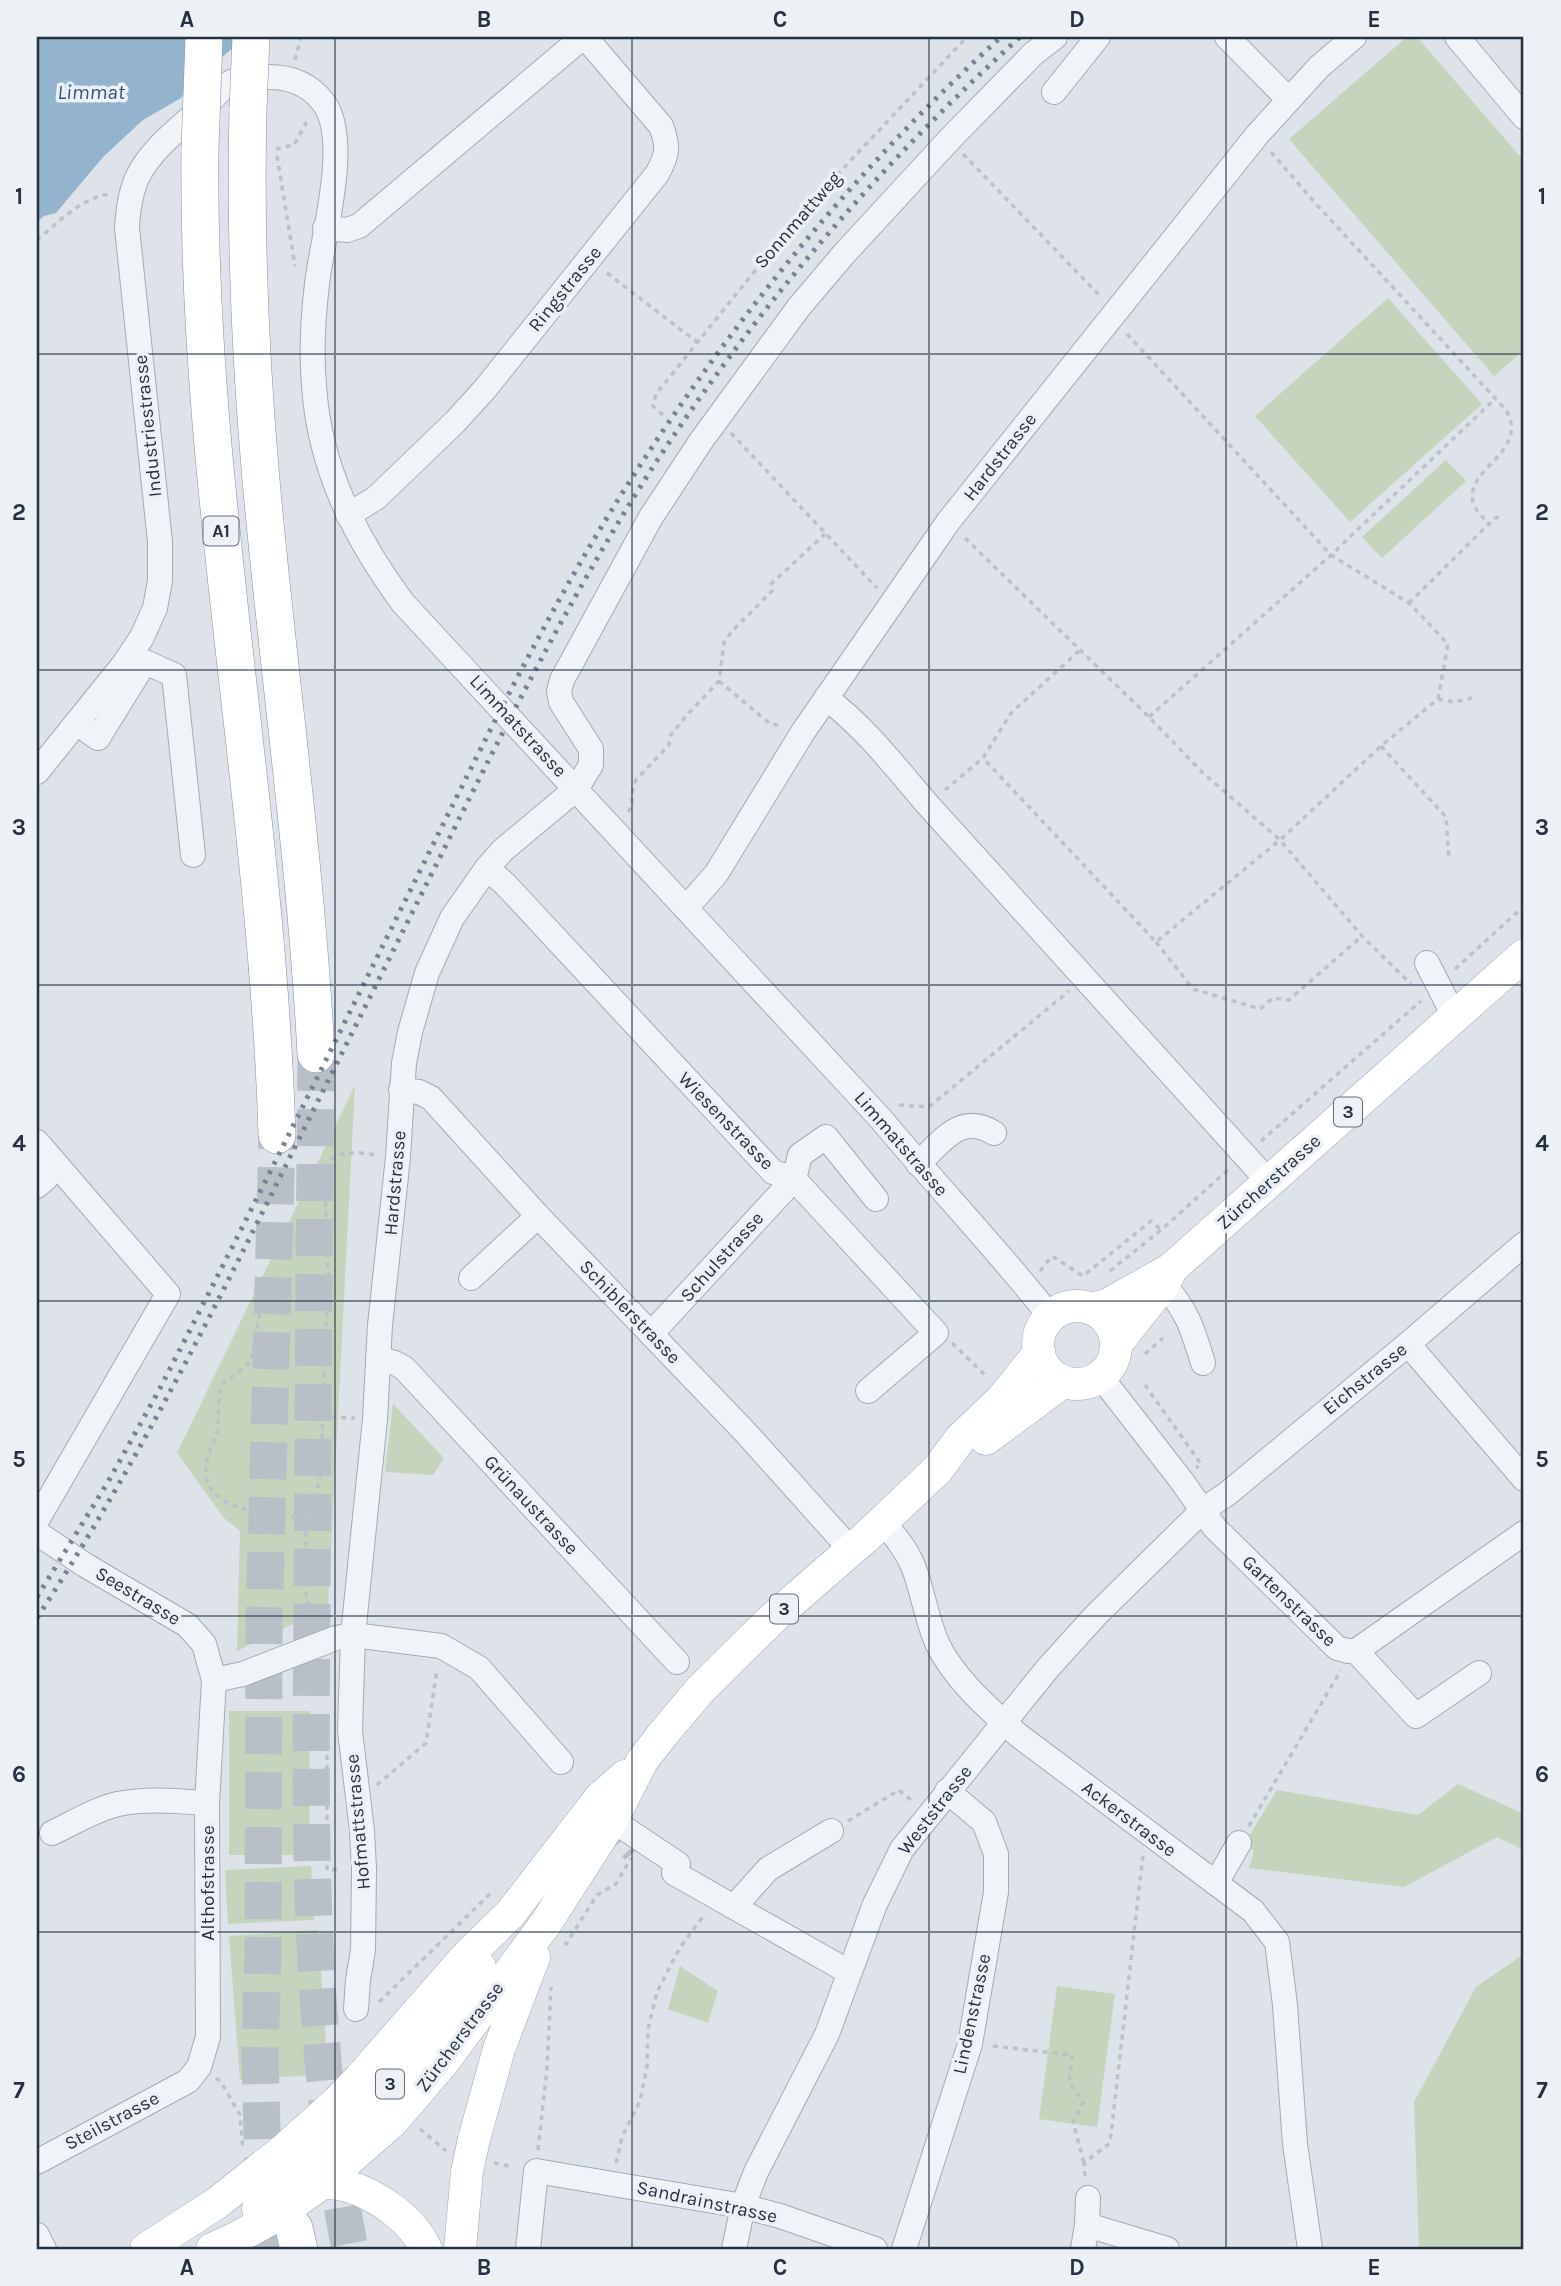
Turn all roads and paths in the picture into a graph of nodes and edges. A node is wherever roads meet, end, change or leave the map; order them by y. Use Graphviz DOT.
graph roads {
  1 [pos="204,37"];
  2 [pos="251,37"];
  3 [pos="584,37"];
  4 [pos="967,37"];
  5 [pos="1055,37"];
  6 [pos="1098,37"];
  7 [pos="1227,37"];
  8 [pos="1354,37"];
  9 [pos="1457,37"];
  10 [pos="1054,92"];
  11 [pos="240,95"];
  12 [pos="1288,99"];
  13 [pos="321,100"];
  14 [pos="1524,117"];
  15 [pos="1256,135"];
  16 [pos="949,140"];
  17 [pos="105,195"];
  18 [pos="325,228"];
  19 [pos="37,240"];
  20 [pos="589,259"];
  21 [pos="296,272"];
  22 [pos="1116,310"];
  23 [pos="697,342"];
  24 [pos="1495,399"];
  25 [pos="663,415"];
  26 [pos="718,419"];
  27 [pos="348,515"];
  28 [pos="1504,516"];
  29 [pos="948,522"];
  30 [pos="1489,524"];
  31 [pos="825,534"];
  32 [pos="1331,555"];
  33 [pos="891,603"];
  34 [pos="1409,603"];
  35 [pos="1080,650"];
  36 [pos="719,681"];
  37 [pos="826,698"];
  38 [pos="1438,698"];
  39 [pos="1472,698"];
  40 [pos="1149,717"];
  41 [pos="78,721"];
  42 [pos="803,732"];
  43 [pos="1381,746"];
  44 [pos="983,758"];
  45 [pos="37,772"];
  46 [pos="576,789"];
  47 [pos="928,805"];
  48 [pos="625,816"];
  49 [pos="1280,840"];
  50 [pos="193,855"];
  51 [pos="1449,858"];
  52 [pos="487,867"];
  53 [pos="1524,906"];
  54 [pos="686,908"];
  55 [pos="1362,936"];
  56 [pos="1156,942"];
  57 [pos="1524,955"];
  58 [pos="1084,978"];
  59 [pos="1430,982"];
  60 [pos="1455,1018"];
  61 [pos="316,1054"];
  62 [pos="401,1090"];
  63 [pos="880,1118"];
  64 [pos="994,1133"];
  65 [pos="277,1135"];
  66 [pos="37,1142"];
  67 [pos="361,1154"];
  68 [pos="1245,1155"];
  69 [pos="918,1164"];
  70 [pos="37,1167"];
  71 [pos="794,1180"];
  72 [pos="1269,1182"];
  73 [pos="37,1186"];
  74 [pos="876,1199"];
  75 [pos="538,1216"];
  76 [pos="1161,1230"];
  77 [pos="1524,1244"];
  78 [pos="1106,1275"];
  79 [pos="1167,1277"];
  80 [pos="471,1278"];
  81 [pos="1028,1287"];
  82 [pos="327,1293"];
  83 [pos="1093,1309"];
  84 [pos="1050,1316"];
  85 [pos="936,1333"];
  86 [pos="651,1334"];
  87 [pos="1163,1338"];
  88 [pos="1408,1344"];
  89 [pos="1131,1348"];
  90 [pos="1039,1353"];
  91 [pos="378,1358"];
  92 [pos="1203,1363"];
  93 [pos="1101,1377"];
  94 [pos="989,1380"];
  95 [pos="1063,1382"];
  96 [pos="1145,1385"];
  97 [pos="868,1391"];
  98 [pos="323,1417"];
  99 [pos="374,1419"];
  100 [pos="1520,1465"];
  101 [pos="938,1469"];
  102 [pos="1181,1480"];
  103 [pos="1203,1510"];
  104 [pos="306,1519"];
  105 [pos="37,1520"];
  106 [pos="883,1522"];
  107 [pos="37,1533"];
  108 [pos="1524,1533"];
  109 [pos="851,1550"];
  110 [pos="353,1635"];
  111 [pos="323,1643"];
  112 [pos="441,1646"];
  113 [pos="1349,1657"];
  114 [pos="677,1662"];
  115 [pos="1479,1673"];
  116 [pos="214,1680"];
  117 [pos="1004,1722"];
  118 [pos="327,1738"];
  119 [pos="642,1761"];
  120 [pos="561,1762"];
  121 [pos="947,1791"];
  122 [pos="359,1801"];
  123 [pos="207,1803"];
  124 [pos="929,1815"];
  125 [pos="612,1820"];
  126 [pos="831,1831"];
  127 [pos="1146,1832"];
  128 [pos="52,1833"];
  129 [pos="1239,1843"];
  130 [pos="634,1852"];
  131 [pos="364,1868"];
  132 [pos="1216,1883"];
  133 [pos="616,1884"];
  134 [pos="726,1902"];
  135 [pos="510,1914"];
  136 [pos="546,1923"];
  137 [pos="849,1972"];
  138 [pos="552,1977"];
  139 [pos="356,2009"];
  140 [pos="970,2044"];
  141 [pos="194,2074"];
  142 [pos="243,2151"];
  143 [pos="37,2162"];
  144 [pos="1084,2163"];
  145 [pos="536,2171"];
  146 [pos="323,2183"];
  147 [pos="612,2183"];
  148 [pos="283,2184"];
  149 [pos="1088,2198"];
  150 [pos="217,2203"];
  151 [pos="743,2206"];
  152 [pos="37,2235"];
  153 [pos="1085,2237"];
  154 [pos="242,2247"];
  155 [pos="44,2249"];
  156 [pos="146,2249"];
  157 [pos="426,2249"];
  158 [pos="460,2249"];
  159 [pos="528,2249"];
  160 [pos="734,2249"];
  161 [pos="875,2249"];
  162 [pos="904,2249"];
  163 [pos="1167,2249"];
  164 [pos="1310,2249"];
  1 -- 65 [label="highway, A1, bridge"];
  2 -- 11 [label="highway, A1, bridge"];
  3 -- 18 [label="street, Ringstrasse"];
  3 -- 20 [label="street, Ringstrasse"];
  4 -- 23 [label="path, Sonnmattweg"];
  5 -- 16 [label="street"];
  6 -- 10 [label="street"];
  7 -- 12 [label="street"];
  8 -- 12 [label="street, Hardstrasse"];
  9 -- 14 [label="street"];
  11 -- 13 [label="street"];
  11 -- 41 [label="street, Industriestrasse"];
  11 -- 61 [label="highway, A1"];
  12 -- 15 [label="street, Hardstrasse"];
  13 -- 18 [label="street, Limmatstrasse"];
  13 -- 21 [label="path"];
  15 -- 22 [label="street, Hardstrasse"];
  15 -- 24 [label="path"];
  16 -- 22 [label="path"];
  16 -- 26 [label="street"];
  17 -- 19 [label="path"];
  18 -- 27 [label="street, Limmatstrasse"];
  20 -- 23 [label="path"];
  20 -- 27 [label="street, Ringstrasse"];
  22 -- 29 [label="street, Hardstrasse"];
  22 -- 32 [label="path"];
  23 -- 25 [label="path, Sonnmattweg"];
  24 -- 30 [label="path"];
  24 -- 32 [label="path"];
  26 -- 31 [label="path"];
  26 -- 46 [label="street"];
  27 -- 46 [label="street, Limmatstrasse"];
  28 -- 30 [label="path"];
  29 -- 33 [label="street, Hardstrasse"];
  29 -- 35 [label="path"];
  30 -- 34 [label="path"];
  31 -- 33 [label="path"];
  31 -- 36 [label="path"];
  32 -- 34 [label="path"];
  32 -- 40 [label="path"];
  33 -- 37 [label="street, Hardstrasse"];
  34 -- 38 [label="path"];
  35 -- 40 [label="path"];
  35 -- 44 [label="path"];
  36 -- 42 [label="path"];
  36 -- 48 [label="path"];
  37 -- 42 [label="street, Hardstrasse"];
  37 -- 47 [label="street"];
  38 -- 39 [label="path"];
  38 -- 43 [label="path"];
  40 -- 49 [label="path"];
  41 -- 45 [label="street, Industriestrasse"];
  41 -- 50 [label="street"];
  42 -- 54 [label="street, Hardstrasse"];
  43 -- 49 [label="path"];
  43 -- 51 [label="path"];
  44 -- 47 [label="path"];
  44 -- 56 [label="path"];
  46 -- 52 [label="street, Hardstrasse"];
  46 -- 54 [label="street, Limmatstrasse"];
  47 -- 58 [label="street"];
  49 -- 55 [label="path"];
  49 -- 56 [label="path"];
  52 -- 62 [label="street, Hardstrasse"];
  52 -- 71 [label="street, Wiesenstrasse"];
  53 -- 59 [label="path"];
  54 -- 63 [label="street, Limmatstrasse"];
  55 -- 56 [label="path"];
  55 -- 59 [label="path"];
  57 -- 60 [label="main road, Zürcherstrasse / 3"];
  58 -- 63 [label="path"];
  58 -- 68 [label="street"];
  59 -- 60 [label="street"];
  59 -- 68 [label="path"];
  60 -- 72 [label="main road, Zürcherstrasse / 3"];
  62 -- 75 [label="street, Schiblerstrasse"];
  62 -- 91 [label="street, Hardstrasse"];
  63 -- 69 [label="street, Limmatstrasse"];
  64 -- 69 [label="street"];
  66 -- 105 [label="street"];
  67 -- 82 [label="path"];
  68 -- 72 [label="street"];
  68 -- 76 [label="path"];
  69 -- 81 [label="street, Limmatstrasse"];
  70 -- 73 [label="street"];
  71 -- 74 [label="street, Schulstrasse"];
  71 -- 85 [label="street, Wiesenstrasse"];
  71 -- 86 [label="street, Schulstrasse"];
  72 -- 79 [label="main road, Zürcherstrasse / 3"];
  75 -- 80 [label="street"];
  75 -- 86 [label="street, Schiblerstrasse"];
  76 -- 78 [label="path"];
  76 -- 81 [label="path"];
  77 -- 88 [label="street, Eichstrasse"];
  79 -- 83 [label="main road, Zürcherstrasse / 3"];
  79 -- 89 [label="main road, Zürcherstrasse / 3"];
  79 -- 92 [label="street"];
  81 -- 84 [label="street, Limmatstrasse"];
  82 -- 98 [label="path"];
  82 -- 104 [label="path"];
  83 -- 84 [label="main road"];
  83 -- 89 [label="main road"];
  84 -- 90 [label="main road"];
  85 -- 94 [label="path"];
  85 -- 97 [label="street"];
  86 -- 109 [label="street, Schiblerstrasse"];
  87 -- 89 [label="path"];
  88 -- 100 [label="street"];
  88 -- 103 [label="street, Eichstrasse"];
  89 -- 93 [label="main road"];
  90 -- 95 [label="main road"];
  90 -- 101 [label="main road, Zürcherstrasse / 3"];
  91 -- 99 [label="street, Hardstrasse"];
  91 -- 114 [label="street, Grünaustrasse"];
  93 -- 95 [label="main road"];
  93 -- 102 [label="street, Gartenstrasse"];
  95 -- 101 [label="main road, Zürcherstrasse / 3"];
  96 -- 102 [label="path"];
  98 -- 99 [label="path"];
  98 -- 104 [label="path"];
  99 -- 110 [label="street, Hardstrasse"];
  101 -- 106 [label="main road, Zürcherstrasse / 3"];
  102 -- 103 [label="street, Gartenstrasse"];
  103 -- 113 [label="street, Gartenstrasse"];
  103 -- 117 [label="street, Weststrasse"];
  104 -- 111 [label="path"];
  106 -- 109 [label="main road, Zürcherstrasse / 3"];
  106 -- 117 [label="street, Ackerstrasse"];
  107 -- 116 [label="street, Seestrasse"];
  108 -- 113 [label="street, Gartenstrasse"];
  109 -- 119 [label="main road, Zürcherstrasse / 3"];
  110 -- 111 [label="street"];
  110 -- 112 [label="street"];
  110 -- 122 [label="street, Hofmattstrasse"];
  111 -- 116 [label="street"];
  112 -- 120 [label="street"];
  112 -- 122 [label="path"];
  113 -- 115 [label="street"];
  113 -- 129 [label="path"];
  116 -- 123 [label="street, Althofstrasse"];
  117 -- 121 [label="street, Weststrasse"];
  117 -- 127 [label="street, Ackerstrasse"];
  118 -- 131 [label="path"];
  119 -- 125 [label="main road, Zürcherstrasse / 3"];
  119 -- 135 [label="main road, Zürcherstrasse / 3"];
  121 -- 124 [label="street, Weststrasse"];
  121 -- 140 [label="street, Lindenstrasse"];
  122 -- 131 [label="street, Hofmattstrasse"];
  123 -- 128 [label="street"];
  123 -- 141 [label="street, Althofstrasse"];
  124 -- 126 [label="path"];
  124 -- 137 [label="street, Weststrasse"];
  125 -- 134 [label="street"];
  125 -- 136 [label="main road, Zürcherstrasse / 3"];
  126 -- 134 [label="street"];
  127 -- 132 [label="street, Ackerstrasse"];
  127 -- 144 [label="path"];
  129 -- 132 [label="street"];
  130 -- 133 [label="path"];
  131 -- 139 [label="street, Hofmattstrasse"];
  132 -- 164 [label="street, Ackerstrasse"];
  134 -- 137 [label="street"];
  134 -- 147 [label="path"];
  135 -- 148 [label="main road, Zürcherstrasse / 3"];
  135 -- 150 [label="main road, Zürcherstrasse / 3"];
  136 -- 146 [label="main road, Zürcherstrasse"];
  136 -- 158 [label="main road, 3, bridge"];
  137 -- 151 [label="street, Weststrasse"];
  138 -- 145 [label="path"];
  140 -- 144 [label="path"];
  140 -- 162 [label="street, Lindenstrasse"];
  141 -- 142 [label="path"];
  141 -- 143 [label="street, Steilstrasse"];
  144 -- 149 [label="path"];
  145 -- 147 [label="street, Sandrainstrasse"];
  145 -- 159 [label="street"];
  146 -- 148 [label="main road, 3"];
  146 -- 154 [label="main road, Zürcherstrasse"];
  146 -- 157 [label="main road, 3"];
  147 -- 151 [label="street, Sandrainstrasse"];
  148 -- 150 [label="main road, 3"];
  148 -- 154 [label="main road, 3"];
  149 -- 153 [label="street"];
  150 -- 156 [label="main road, Zürcherstrasse / 3"];
  151 -- 160 [label="street, Weststrasse"];
  151 -- 161 [label="street, Sandrainstrasse"];
  152 -- 155 [label="street"];
  153 -- 163 [label="street"];
}
